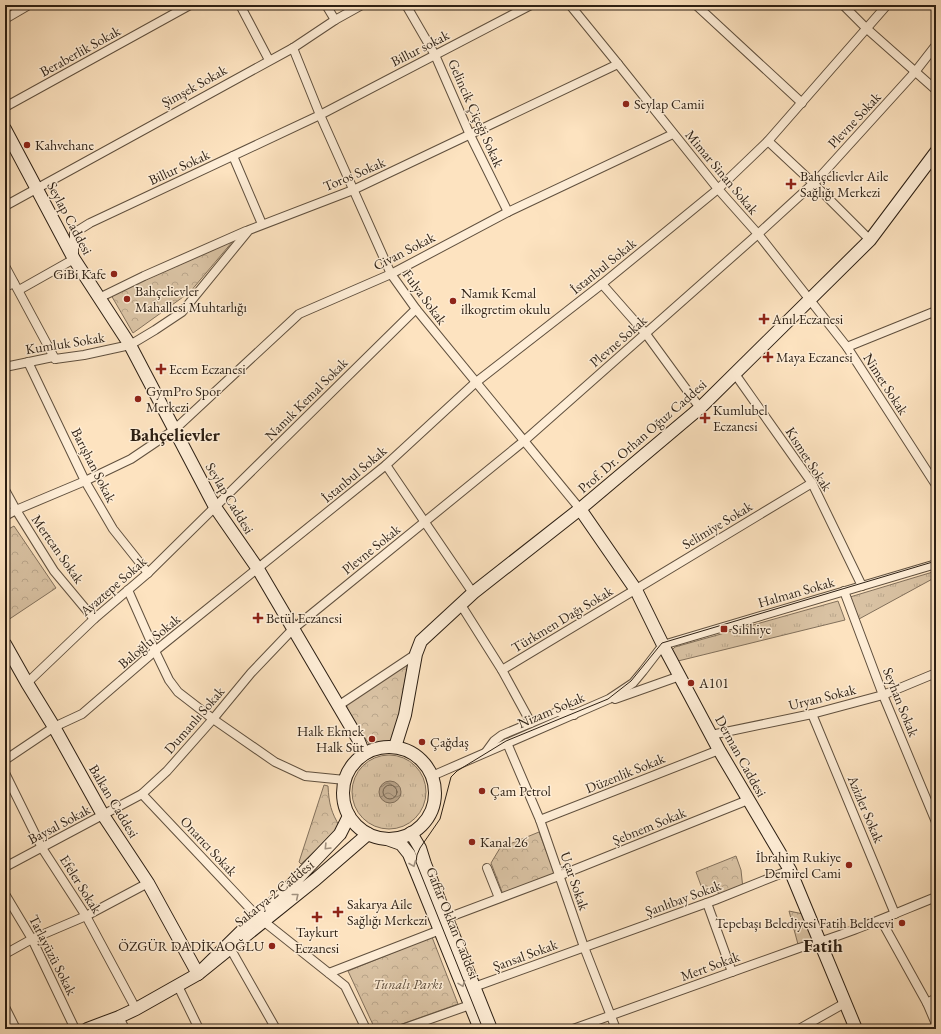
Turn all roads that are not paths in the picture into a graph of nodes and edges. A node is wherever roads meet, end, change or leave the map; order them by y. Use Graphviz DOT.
graph roads {
  1 [pos="29,5"];
  2 [pos="190,5"];
  3 [pos="240,5"];
  4 [pos="326,5"];
  5 [pos="362,5"];
  6 [pos="406,5"];
  7 [pos="531,5"];
  8 [pos="570,5"];
  9 [pos="696,5"];
  10 [pos="843,5"];
  11 [pos="887,5"];
  12 [pos="5,19"];
  13 [pos="335,20"];
  14 [pos="866,28"];
  15 [pos="936,45"];
  16 [pos="293,48"];
  17 [pos="435,55"];
  18 [pos="269,60"];
  19 [pos="618,64"];
  20 [pos="915,72"];
  21 [pos="936,90"];
  22 [pos="802,103"];
  23 [pos="5,107"];
  24 [pos="320,115"];
  25 [pos="5,129"];
  26 [pos="673,134"];
  27 [pos="470,135"];
  28 [pos="768,141"];
  29 [pos="936,152"];
  30 [pos="233,156"];
  31 [pos="813,183"];
  32 [pos="36,188"];
  33 [pos="718,189"];
  34 [pos="353,190"];
  35 [pos="5,206"];
  36 [pos="508,212"];
  37 [pos="262,224"];
  38 [pos="249,230"];
  39 [pos="758,234"];
  40 [pos="870,240"];
  41 [pos="74,259"];
  42 [pos="5,266"];
  43 [pos="392,274"];
  44 [pos="14,283"];
  45 [pos="602,284"];
  46 [pos="5,287"];
  47 [pos="19,290"];
  48 [pos="99,298"];
  49 [pos="809,300"];
  50 [pos="416,309"];
  51 [pos="936,311"];
  52 [pos="646,334"];
  53 [pos="130,345"];
  54 [pos="847,347"];
  55 [pos="55,359"];
  56 [pos="28,362"];
  57 [pos="5,367"];
  58 [pos="735,374"];
  59 [pos="475,383"];
  60 [pos="700,408"];
  61 [pos="174,430"];
  62 [pos="524,441"];
  63 [pos="386,465"];
  64 [pos="85,481"];
  65 [pos="812,483"];
  66 [pos="936,485"];
  67 [pos="5,490"];
  68 [pos="215,507"];
  69 [pos="580,509"];
  70 [pos="16,510"];
  71 [pos="5,516"];
  72 [pos="425,522"];
  73 [pos="936,564"];
  74 [pos="258,569"];
  75 [pos="148,573"];
  76 [pos="862,586"];
  77 [pos="128,590"];
  78 [pos="636,590"];
  79 [pos="844,591"];
  80 [pos="473,593"];
  81 [pos="461,605"];
  82 [pos="94,620"];
  83 [pos="293,629"];
  84 [pos="5,644"];
  85 [pos="663,645"];
  86 [pos="155,651"];
  87 [pos="416,654"];
  88 [pos="502,670"];
  89 [pos="936,673"];
  90 [pos="680,676"];
  91 [pos="27,683"];
  92 [pos="883,695"];
  93 [pos="609,699"];
  94 [pos="338,706"];
  95 [pos="812,714"];
  96 [pos="574,715"];
  97 [pos="213,719"];
  98 [pos="531,723"];
  99 [pos="54,727"];
  100 [pos="711,735"];
  101 [pos="507,743"];
  102 [pos="395,747"];
  103 [pos="719,750"];
  104 [pos="485,752"];
  105 [pos="364,754"];
  106 [pos="5,760"];
  107 [pos="5,773"];
  108 [pos="432,776"];
  109 [pos="345,780"];
  110 [pos="142,794"];
  111 [pos="748,800"];
  112 [pos="103,815"];
  113 [pos="349,816"];
  114 [pos="540,820"];
  115 [pos="936,822"];
  116 [pos="411,832"];
  117 [pos="368,834"];
  118 [pos="386,839"];
  119 [pos="42,848"];
  120 [pos="5,867"];
  121 [pos="487,868"];
  122 [pos="790,870"];
  123 [pos="560,876"];
  124 [pos="148,883"];
  125 [pos="5,894"];
  126 [pos="936,897"];
  127 [pos="499,898"];
  128 [pos="707,903"];
  129 [pos="895,914"];
  130 [pos="86,916"];
  131 [pos="447,918"];
  132 [pos="260,919"];
  133 [pos="881,920"];
  134 [pos="440,930"];
  135 [pos="32,939"];
  136 [pos="819,943"];
  137 [pos="584,947"];
  138 [pos="230,948"];
  139 [pos="5,954"];
  140 [pos="732,972"];
  141 [pos="328,973"];
  142 [pos="198,974"];
  143 [pos="178,986"];
  144 [pos="474,988"];
  145 [pos="936,998"];
  146 [pos="845,1003"];
  147 [pos="927,1003"];
  148 [pos="470,1005"];
  149 [pos="5,1007"];
  150 [pos="136,1009"];
  151 [pos="611,1016"];
  152 [pos="120,1017"];
  153 [pos="936,1024"];
  154 [pos="16,1029"];
  155 [pos="75,1029"];
  156 [pos="87,1029"];
  157 [pos="125,1029"];
  158 [pos="199,1029"];
  159 [pos="276,1029"];
  160 [pos="366,1029"];
  161 [pos="402,1029"];
  162 [pos="480,1029"];
  163 [pos="491,1029"];
  164 [pos="573,1029"];
  165 [pos="616,1029"];
  166 [pos="799,1029"];
  167 [pos="856,1029"];
  1 -- 12 [label="street"];
  2 -- 23 [label="street, Beraberlik Sokak"];
  3 -- 18 [label="street"];
  4 -- 13 [label="street"];
  5 -- 13 [label="street, Şimşek Sokak"];
  6 -- 17 [label="street, Gelincik Çiçeği Sokak"];
  7 -- 17 [label="street, Billur sokak"];
  8 -- 19 [label="street, Mimar Sinan Sokak"];
  9 -- 22 [label="street"];
  10 -- 14 [label="street"];
  11 -- 14 [label="street, İstanbul Sokak"];
  13 -- 16 [label="street, Şimşek Sokak"];
  14 -- 20 [label="street"];
  14 -- 22 [label="street, İstanbul Sokak"];
  15 -- 20 [label="street, Plevne Sokak"];
  16 -- 18 [label="street, Şimşek Sokak"];
  16 -- 24 [label="street, Fulya Sokak"];
  17 -- 24 [label="street, Billur sokak"];
  17 -- 27 [label="street, Gelincik Çiçeği Sokak"];
  18 -- 32 [label="street, Şimşek Sokak"];
  19 -- 26 [label="street, Mimar Sinan Sokak"];
  19 -- 27 [label="street, Toros Sokak"];
  20 -- 21 [label="street"];
  20 -- 31 [label="street, Plevne Sokak"];
  22 -- 28 [label="street, İstanbul Sokak"];
  24 -- 30 [label="street, Billur Sokak"];
  24 -- 34 [label="street, Fulya Sokak"];
  25 -- 32 [label="main road, Seylap Caddesi"];
  26 -- 33 [label="street, Mimar Sinan Sokak"];
  26 -- 36 [label="street, Civan Sokak"];
  27 -- 34 [label="street, Toros Sokak"];
  27 -- 36 [label="street, Gelincik Çiçeği Sokak"];
  28 -- 31 [label="street"];
  28 -- 33 [label="street, İstanbul Sokak"];
  29 -- 40 [label="main road, Prof. Dr. Orhan Oğuz Caddesi"];
  30 -- 37 [label="street"];
  30 -- 41 [label="street, Billur Sokak"];
  31 -- 39 [label="street, Plevne Sokak"];
  31 -- 40 [label="street"];
  32 -- 35 [label="street, Şimşek Sokak"];
  32 -- 41 [label="main road, Seylap Caddesi"];
  33 -- 39 [label="street, Mimar Sinan Sokak"];
  33 -- 45 [label="street, İstanbul Sokak"];
  34 -- 37 [label="street, Toros Sokak"];
  34 -- 43 [label="street, Fulya Sokak"];
  36 -- 43 [label="street, Civan Sokak"];
  37 -- 38 [label="street, Toros Sokak"];
  38 -- 48 [label="street"];
  38 -- 53 [label="street, Toros Sokak"];
  39 -- 49 [label="street, Mimar Sinan Sokak"];
  39 -- 52 [label="street, Plevne Sokak"];
  40 -- 49 [label="main road, Prof. Dr. Orhan Oğuz Caddesi"];
  41 -- 47 [label="street"];
  41 -- 48 [label="main road, Seylap Caddesi"];
  42 -- 44 [label="street"];
  43 -- 50 [label="street, Fulya Sokak"];
  43 -- 61 [label="street, Civan Sokak"];
  44 -- 46 [label="street"];
  44 -- 47 [label="street"];
  45 -- 52 [label="street"];
  45 -- 59 [label="street, İstanbul Sokak"];
  47 -- 55 [label="street"];
  48 -- 53 [label="main road, Seylap Caddesi"];
  49 -- 54 [label="street, Nimet Sokak"];
  49 -- 58 [label="main road, Prof. Dr. Orhan Oğuz Caddesi"];
  50 -- 59 [label="street, Fulya Sokak"];
  50 -- 68 [label="street, Namık Kemal Sokak"];
  51 -- 54 [label="street"];
  52 -- 60 [label="street"];
  52 -- 62 [label="street, Plevne Sokak"];
  53 -- 55 [label="street, Kumluk Sokak"];
  53 -- 61 [label="main road, Seylap Caddesi"];
  54 -- 66 [label="street, Nimet Sokak"];
  55 -- 56 [label="street, Kumluk Sokak"];
  56 -- 57 [label="street, Kumluk Sokak"];
  56 -- 64 [label="street, Barışhan Sokak"];
  58 -- 60 [label="main road, Prof. Dr. Orhan Oğuz Caddesi"];
  58 -- 65 [label="street, Kısmet Sokak"];
  59 -- 62 [label="street, Fulya Sokak"];
  59 -- 63 [label="street, İstanbul Sokak"];
  60 -- 69 [label="main road, Prof. Dr. Orhan Oğuz Caddesi"];
  61 -- 64 [label="street, Civan Sokak"];
  61 -- 68 [label="main road, Seylap Caddesi"];
  62 -- 69 [label="street, Fulya Sokak"];
  62 -- 72 [label="street, Plevne Sokak"];
  63 -- 72 [label="street"];
  63 -- 74 [label="street, İstanbul Sokak"];
  64 -- 70 [label="street, Civan Sokak"];
  64 -- 75 [label="street, Barışhan Sokak"];
  65 -- 76 [label="street, Kısmet Sokak"];
  65 -- 78 [label="street, Selimiye Sokak"];
  67 -- 70 [label="street, Mertcan Sokak"];
  68 -- 74 [label="main road, Seylap Caddesi"];
  68 -- 75 [label="street, Ayaztepe Sokak"];
  69 -- 78 [label="main road, Derman Caddesi"];
  69 -- 80 [label="main road, Prof. Dr. Orhan Oğuz Caddesi"];
  70 -- 71 [label="street, Civan Sokak"];
  70 -- 82 [label="street, Mertcan Sokak"];
  72 -- 80 [label="street"];
  72 -- 83 [label="street, Plevne Sokak"];
  73 -- 76 [label="street, Halman Sokak"];
  74 -- 83 [label="main road, Seylap Caddesi"];
  74 -- 86 [label="street, Baloğlu Sokak"];
  75 -- 77 [label="street, Ayaztepe Sokak"];
  76 -- 79 [label="street, Halman Sokak"];
  77 -- 82 [label="street, Ayaztepe Sokak"];
  77 -- 86 [label="street"];
  78 -- 85 [label="main road, Derman Caddesi"];
  78 -- 88 [label="street, Türkmen Dağı Sokak"];
  79 -- 85 [label="street, Halman Sokak"];
  79 -- 92 [label="street, Seyhan Sokak"];
  80 -- 81 [label="main road, Prof. Dr. Orhan Oğuz Caddesi"];
  81 -- 87 [label="main road, Prof. Dr. Orhan Oğuz Caddesi"];
  81 -- 88 [label="street"];
  82 -- 91 [label="street, Ayaztepe Sokak"];
  83 -- 94 [label="main road, Seylap Caddesi"];
  83 -- 97 [label="street, Dumanlı Sokak"];
  84 -- 91 [label="main road, Balkan Caddesi"];
  85 -- 90 [label="main road, Derman Caddesi"];
  85 -- 93 [label="street, Nizam Sokak"];
  86 -- 97 [label="street"];
  86 -- 99 [label="street, Baloğlu Sokak"];
  87 -- 94 [label="street"];
  87 -- 102 [label="main road, Prof. Dr. Orhan Oğuz Caddesi"];
  88 -- 98 [label="street"];
  89 -- 92 [label="street, Uryan Sokak"];
  90 -- 93 [label="street"];
  90 -- 100 [label="main road, Derman Caddesi"];
  91 -- 99 [label="main road, Balkan Caddesi"];
  92 -- 95 [label="street, Uryan Sokak"];
  92 -- 115 [label="street, Seyhan Sokak"];
  93 -- 96 [label="street, Nizam Sokak"];
  94 -- 105 [label="main road, Seylap Caddesi"];
  95 -- 100 [label="street, Uryan Sokak"];
  95 -- 129 [label="street, Azizler Sokak"];
  96 -- 98 [label="street"];
  96 -- 101 [label="street, Nizam Sokak"];
  97 -- 109 [label="street"];
  97 -- 110 [label="street, Dumanlı Sokak"];
  98 -- 104 [label="street"];
  99 -- 106 [label="street, Baloğlu Sokak"];
  99 -- 112 [label="main road, Balkan Caddesi"];
  100 -- 103 [label="main road, Derman Caddesi"];
  101 -- 104 [label="street, Nizam Sokak"];
  101 -- 114 [label="street, Uçar Sokak"];
  102 -- 105 [label="main road"];
  102 -- 108 [label="main road"];
  103 -- 111 [label="main road, Derman Caddesi"];
  103 -- 114 [label="street, Düzenlik Sokak"];
  104 -- 108 [label="street, Nizam Sokak"];
  105 -- 109 [label="main road"];
  107 -- 119 [label="street, Efeler Sokak"];
  108 -- 116 [label="main road"];
  109 -- 113 [label="main road"];
  110 -- 112 [label="street, Dumanlı Sokak"];
  110 -- 132 [label="street, Onarıcı Sokak"];
  111 -- 122 [label="main road, Derman Caddesi"];
  111 -- 123 [label="street, Şebnem Sokak"];
  112 -- 119 [label="street, Baysal Sokak"];
  112 -- 124 [label="main road, Balkan Caddesi"];
  113 -- 117 [label="main road"];
  113 -- 132 [label="main road, one-way"];
  114 -- 123 [label="street, Uçar Sokak"];
  116 -- 118 [label="main road"];
  116 -- 131 [label="main road, Gaffar Okkan Caddesi"];
  117 -- 118 [label="main road"];
  132 -- 117 [label="main road, Sakarya-2 Caddesi, one-way"];
  118 -- 134 [label="main road, Gaffar Okkan Caddesi, one-way"];
  119 -- 120 [label="street, Baysal Sokak"];
  119 -- 130 [label="street, Efeler Sokak"];
  121 -- 127 [label="street"];
  122 -- 128 [label="street, Şanlıbay Sokak"];
  122 -- 136 [label="main road, Derman Caddesi"];
  123 -- 127 [label="street, Şebnem Sokak"];
  123 -- 137 [label="street, Uçar Sokak"];
  124 -- 130 [label="street"];
  124 -- 142 [label="main road, Balkan Caddesi"];
  125 -- 135 [label="street, Tarlayüzü Sokak"];
  126 -- 129 [label="street, Mert Sokak"];
  127 -- 131 [label="street, Şebnem Sokak"];
  128 -- 137 [label="street, Şanlıbay Sokak"];
  128 -- 140 [label="street"];
  129 -- 133 [label="street, Mert Sokak"];
  130 -- 135 [label="street"];
  130 -- 150 [label="street, Efeler Sokak"];
  131 -- 144 [label="main road, Gaffar Okkan Caddesi"];
  132 -- 138 [label="main road, Sakarya-2 Caddesi"];
  132 -- 141 [label="street, Onarıcı Sokak"];
  132 -- 142 [label="main road, Sakarya-2 Caddesi"];
  133 -- 136 [label="street, Mert Sokak"];
  133 -- 147 [label="street"];
  134 -- 141 [label="street"];
  134 -- 148 [label="main road, Gaffar Okkan Caddesi, one-way"];
  135 -- 139 [label="street"];
  135 -- 155 [label="street, Tarlayüzü Sokak"];
  136 -- 140 [label="street, Mert Sokak"];
  136 -- 146 [label="main road, Derman Caddesi"];
  137 -- 144 [label="street, Şansal Sokak"];
  137 -- 151 [label="street, Uçar Sokak"];
  138 -- 142 [label="main road, Sakarya-2 Caddesi"];
  138 -- 159 [label="street"];
  140 -- 151 [label="street, Mert Sokak"];
  141 -- 160 [label="street, Onarıcı Sokak"];
  142 -- 143 [label="main road, Sakarya-2 Caddesi"];
  143 -- 150 [label="main road, Sakarya-2 Caddesi"];
  143 -- 158 [label="street"];
  144 -- 163 [label="main road, Gaffar Okkan Caddesi"];
  145 -- 147 [label="street"];
  146 -- 166 [label="street"];
  146 -- 167 [label="main road, Derman Caddesi"];
  147 -- 153 [label="street"];
  148 -- 161 [label="street"];
  148 -- 162 [label="main road, Gaffar Okkan Caddesi"];
  149 -- 154 [label="street"];
  150 -- 152 [label="main road, Sakarya-2 Caddesi"];
  151 -- 164 [label="street, Mert Sokak"];
  151 -- 165 [label="street, Uçar Sokak"];
  152 -- 156 [label="main road, Sakarya-2 Caddesi"];
  152 -- 157 [label="street"];
}
